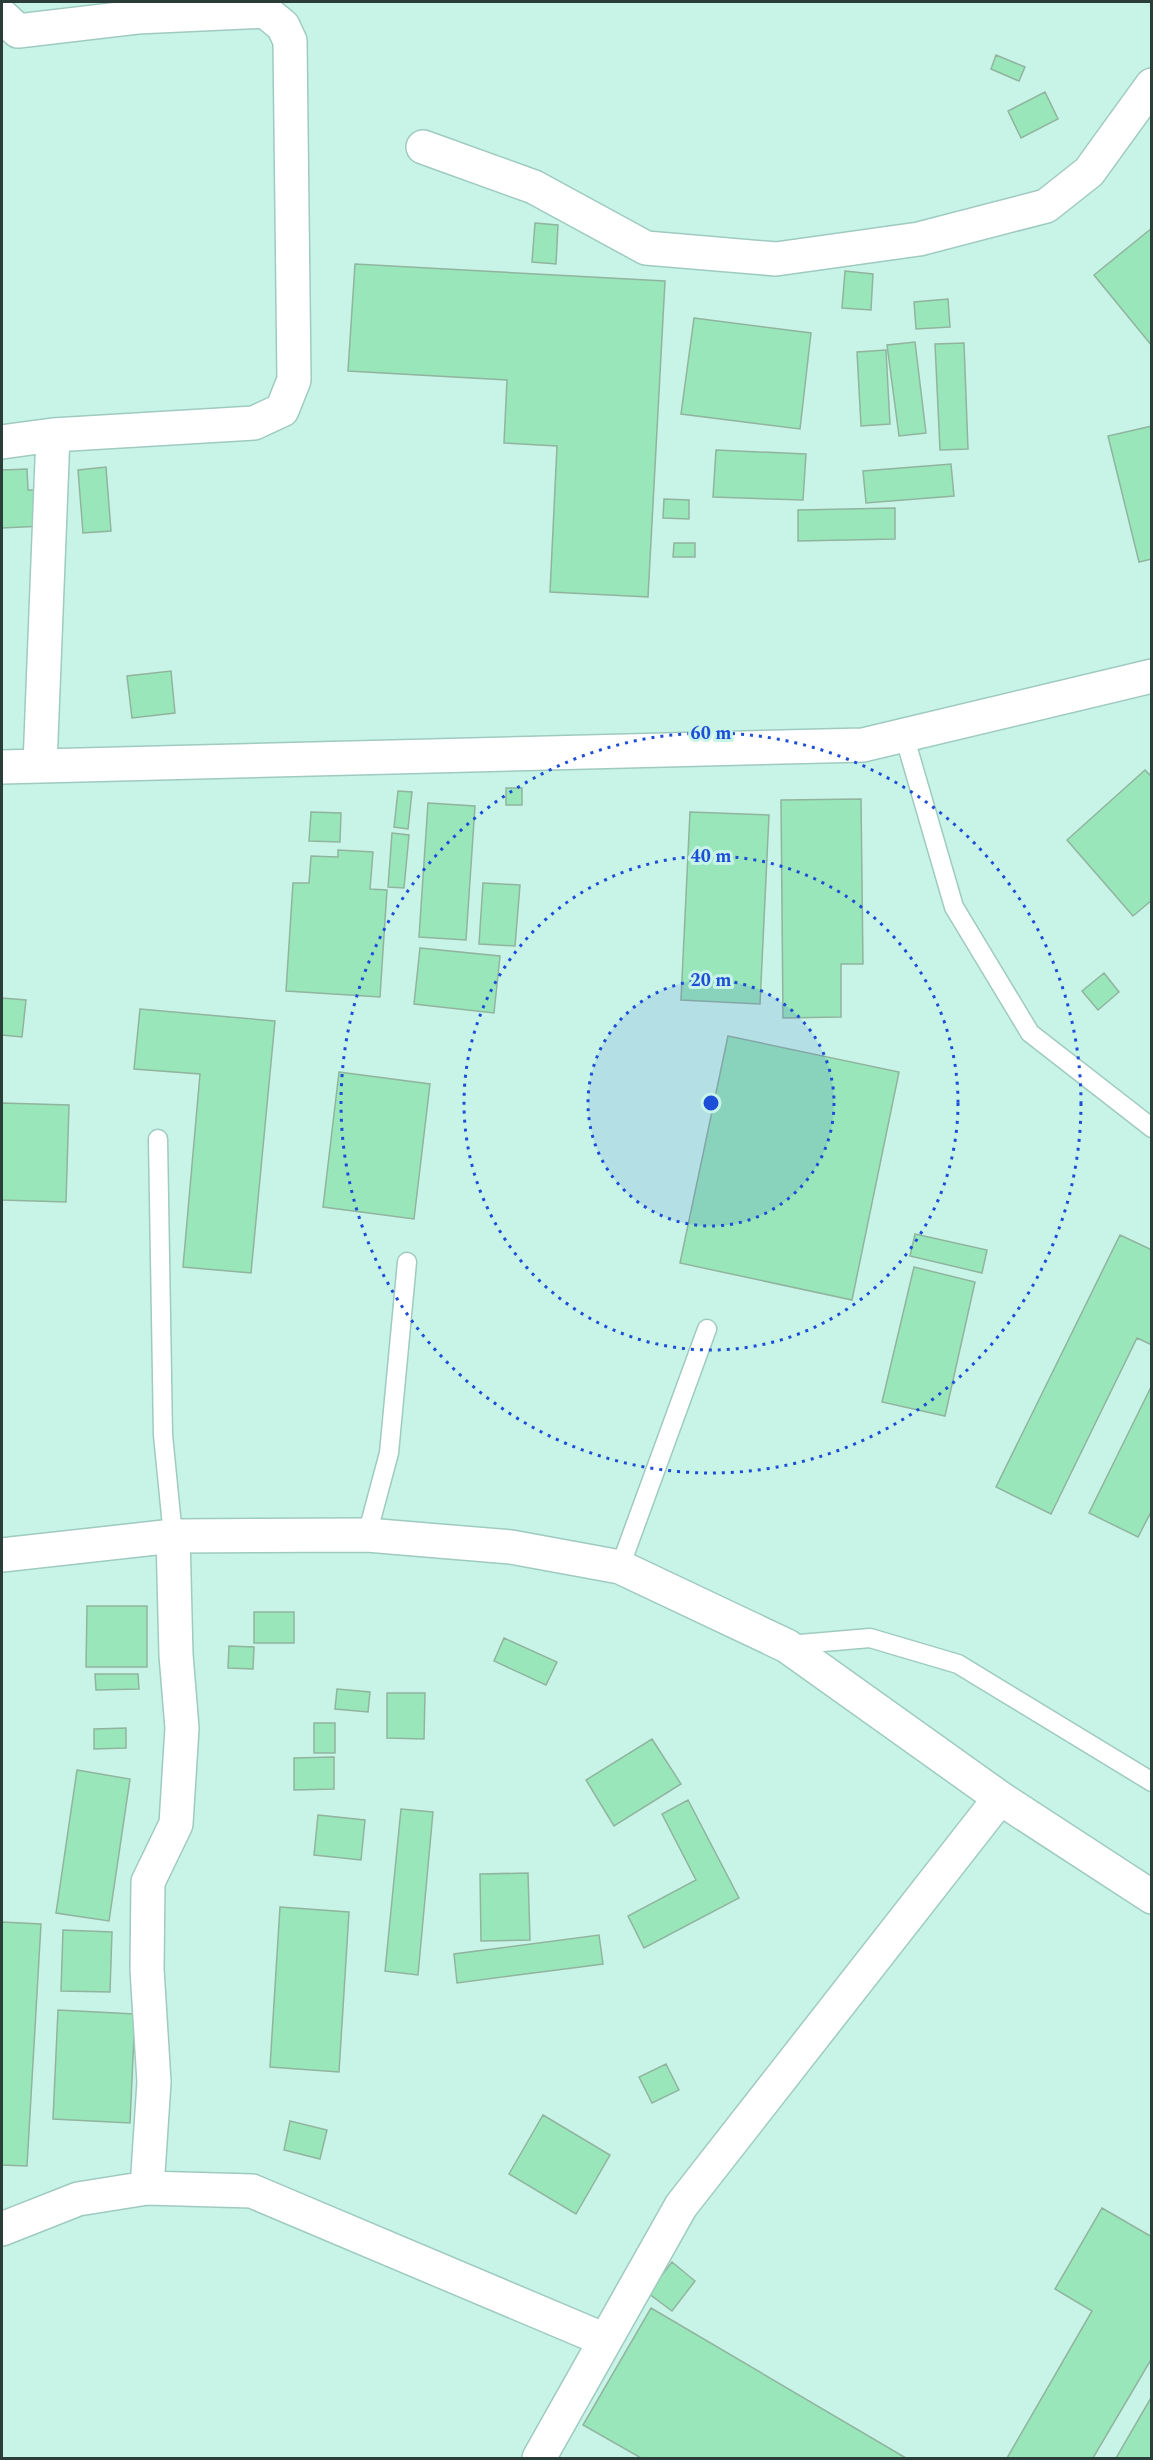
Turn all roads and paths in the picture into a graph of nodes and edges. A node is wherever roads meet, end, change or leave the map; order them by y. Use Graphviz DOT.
graph roads {
  1 [pos="2,16"];
  2 [pos="1152,85"];
  3 [pos="423,147"];
  4 [pos="53,435"];
  5 [pos="2,442"];
  6 [pos="1152,676"];
  7 [pos="904,735"];
  8 [pos="40,765"];
  9 [pos="2,767"];
  10 [pos="1152,1128"];
  11 [pos="158,1139"];
  12 [pos="407,1262"];
  13 [pos="708,1329"];
  14 [pos="367,1535"];
  15 [pos="173,1536"];
  16 [pos="2,1555"];
  17 [pos="620,1566"];
  18 [pos="786,1646"];
  19 [pos="1152,1782"];
  20 [pos="1000,1798"];
  21 [pos="1152,1897"];
  22 [pos="147,2188"];
  23 [pos="2,2229"];
  24 [pos="605,2340"];
  25 [pos="538,2458"];
  1 -- 4 [label="street"];
  2 -- 3 [label="street"];
  4 -- 5 [label="street"];
  4 -- 8 [label="street"];
  6 -- 7 [label="street"];
  7 -- 8 [label="street"];
  7 -- 10 [label="lane"];
  8 -- 9 [label="street"];
  11 -- 15 [label="lane"];
  12 -- 14 [label="lane"];
  13 -- 17 [label="lane"];
  14 -- 15 [label="street"];
  14 -- 17 [label="street"];
  15 -- 16 [label="street"];
  15 -- 22 [label="street"];
  17 -- 18 [label="street"];
  18 -- 19 [label="lane"];
  18 -- 20 [label="street"];
  20 -- 21 [label="street"];
  20 -- 24 [label="street"];
  22 -- 23 [label="street"];
  22 -- 24 [label="street"];
  24 -- 25 [label="street"];
}
